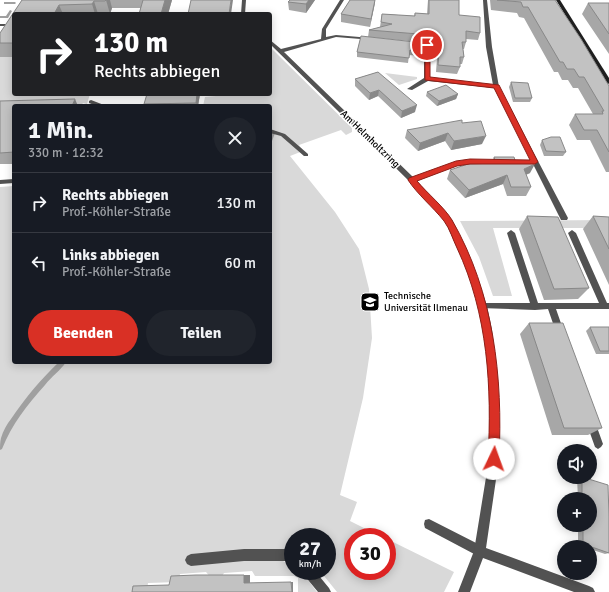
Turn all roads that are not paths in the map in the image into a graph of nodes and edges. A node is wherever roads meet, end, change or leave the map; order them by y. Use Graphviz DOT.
graph roads {
  1 [pos="244,0"];
  2 [pos="342,0"];
  3 [pos="485,0"];
  4 [pos="558,0"];
  5 [pos="243,12"];
  6 [pos="0,25"];
  7 [pos="12,25"];
  8 [pos="323,38"];
  9 [pos="381,40"];
  10 [pos="272,43"];
  11 [pos="404,43"];
  12 [pos="280,51"];
  13 [pos="427,79"];
  14 [pos="609,82"];
  15 [pos="496,87"];
  16 [pos="410,88"];
  17 [pos="91,102"];
  18 [pos="96,104"];
  19 [pos="272,132"];
  20 [pos="306,155"];
  21 [pos="535,162"];
  22 [pos="412,180"];
  23 [pos="12,181"];
  24 [pos="0,182"];
  25 [pos="564,218"];
  26 [pos="511,233"];
  27 [pos="572,234"];
  28 [pos="483,306"];
  29 [pos="535,306"];
  30 [pos="607,306"];
  31 [pos="551,307"];
  32 [pos="564,344"];
  33 [pos="589,417"];
  34 [pos="598,444"];
  35 [pos="430,524"];
  36 [pos="480,551"];
  37 [pos="284,555"];
  38 [pos="191,560"];
  39 [pos="315,580"];
  40 [pos="325,592"];
  41 [pos="464,592"];
  42 [pos="590,592"];
  1 -- 5 [label="street"];
  2 -- 8 [label="street"];
  3 -- 15 [label="street"];
  4 -- 14 [label="main road"];
  6 -- 7 [label="street"];
  8 -- 9 [label="street"];
  8 -- 12 [label="street"];
  10 -- 12 [label="street, Am Helmholtzring"];
  11 -- 13 [label="street"];
  12 -- 22 [label="street, Am Helmholtzring"];
  13 -- 15 [label="street"];
  13 -- 16 [label="street"];
  15 -- 21 [label="street"];
  17 -- 18 [label="street"];
  19 -- 20 [label="street"];
  21 -- 22 [label="street"];
  21 -- 25 [label="street"];
  22 -- 28 [label="street, Am Helmholtzring"];
  23 -- 24 [label="street"];
  26 -- 29 [label="street"];
  27 -- 30 [label="street"];
  28 -- 29 [label="street"];
  28 -- 36 [label="street, Am Helmholtzring"];
  29 -- 31 [label="street"];
  30 -- 31 [label="street"];
  31 -- 32 [label="street"];
  33 -- 34 [label="street"];
  35 -- 36 [label="street"];
  36 -- 41 [label="street, Am Helmholtzring"];
  36 -- 42 [label="street"];
  37 -- 38 [label="street"];
  39 -- 40 [label="street"];
}
